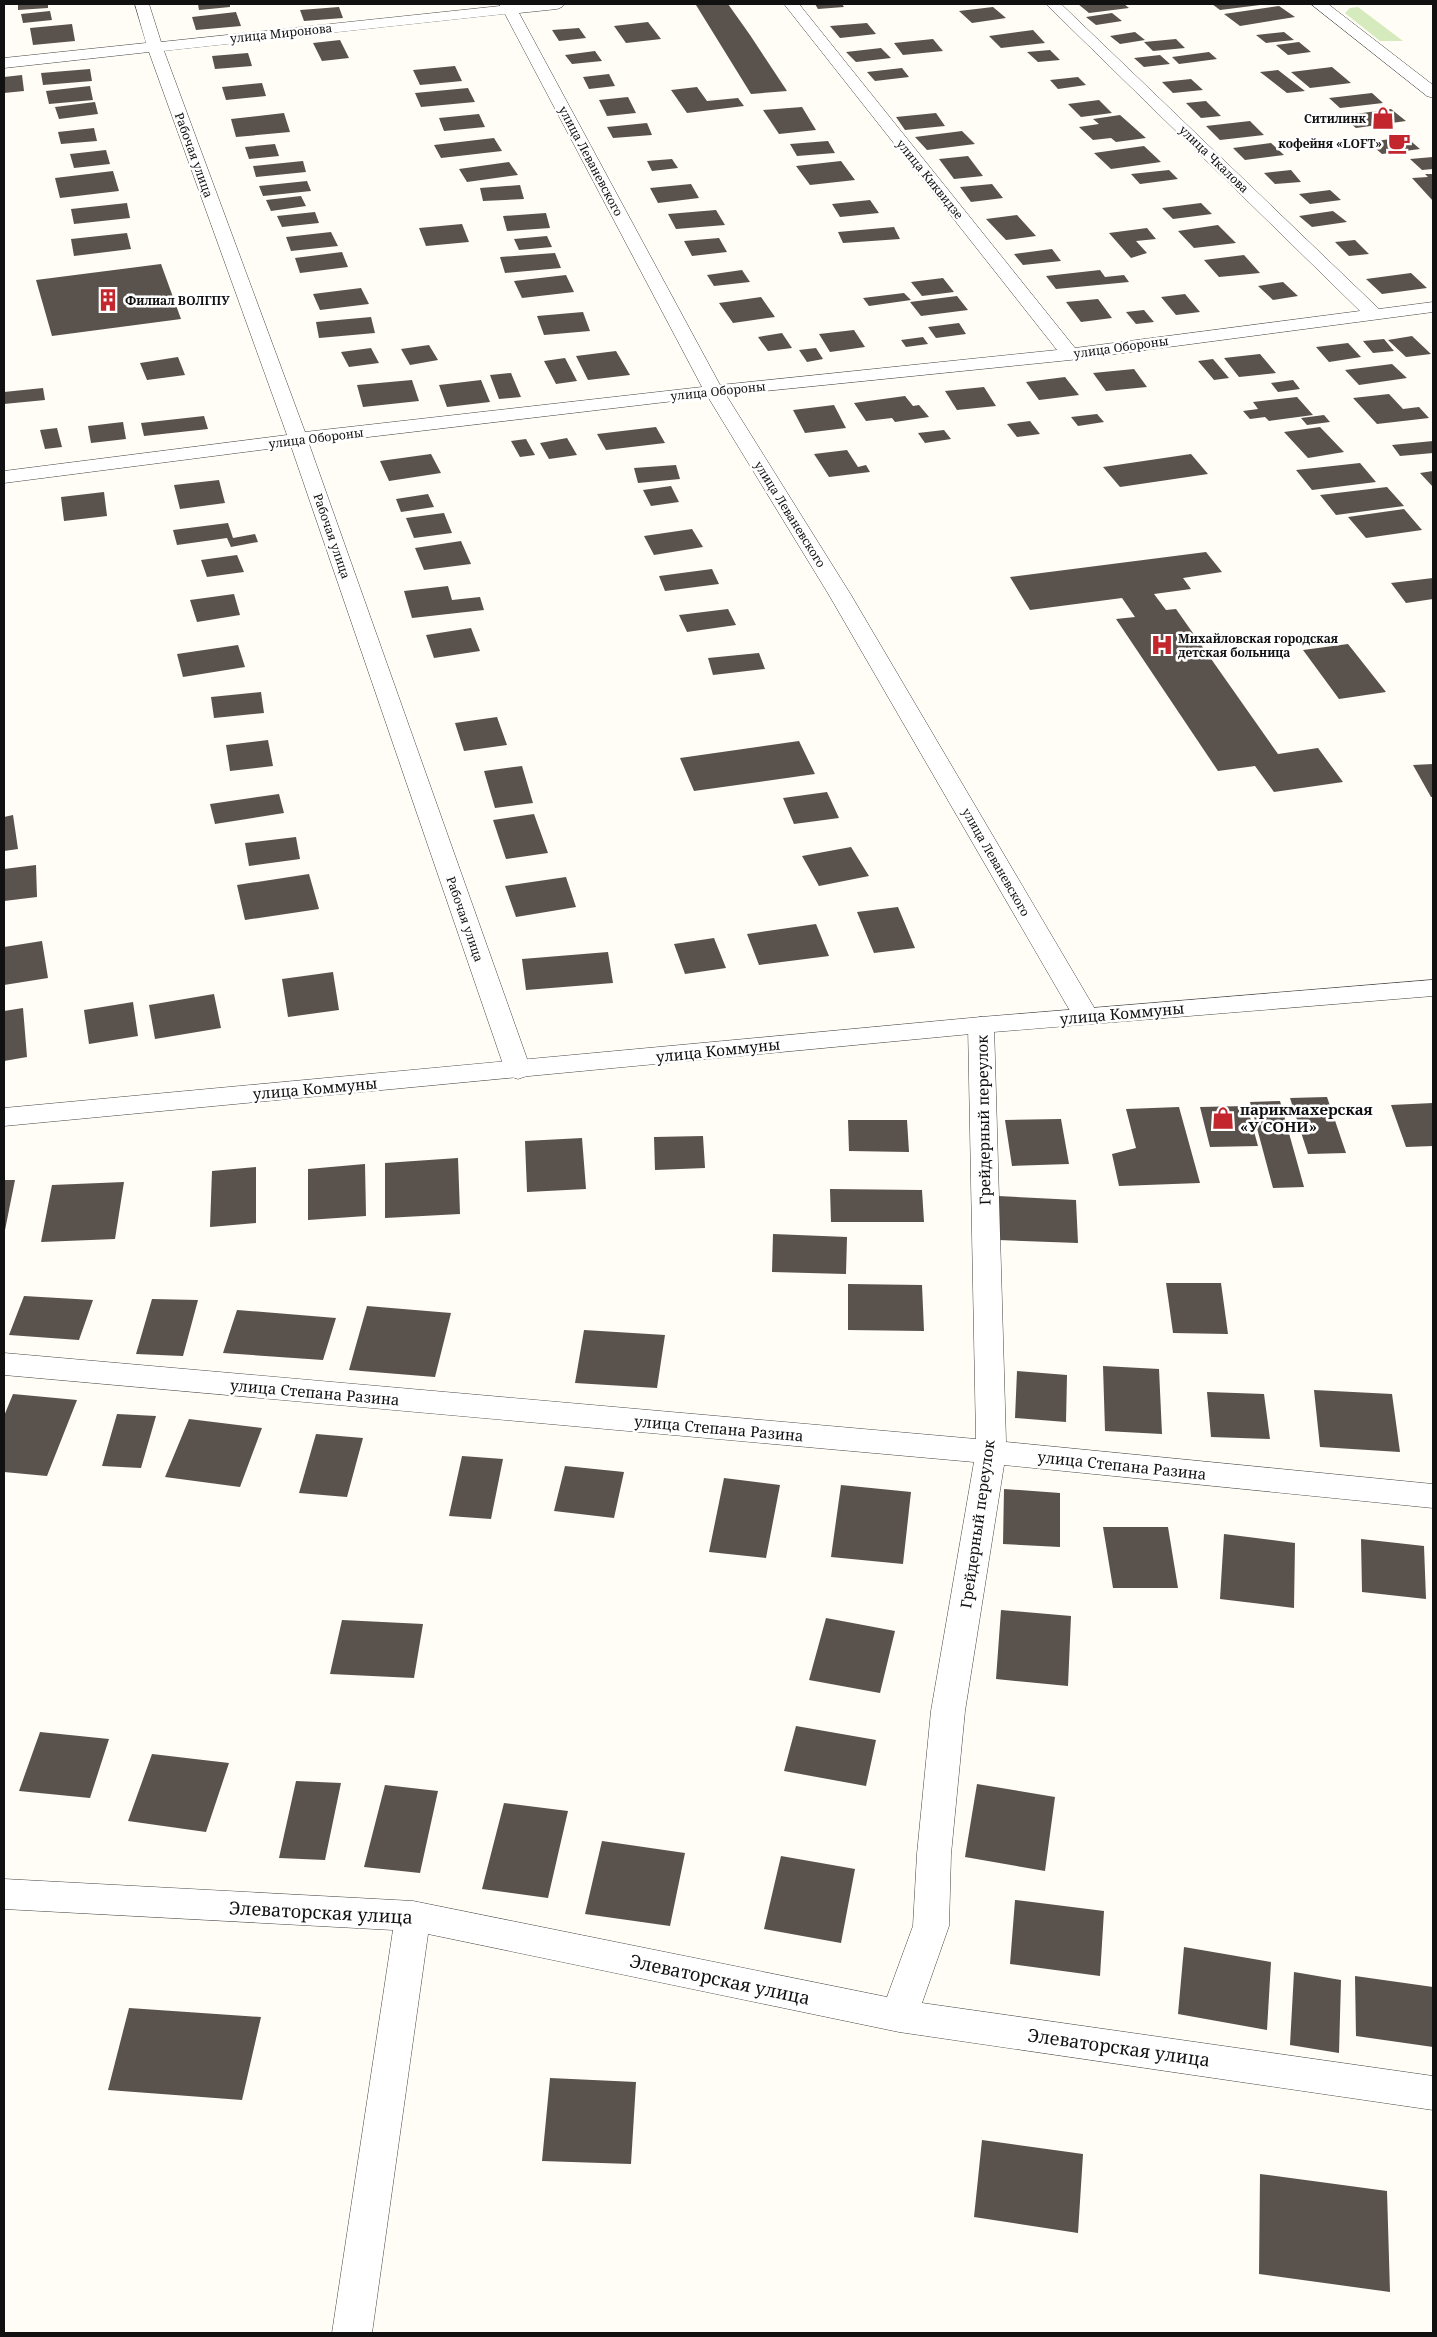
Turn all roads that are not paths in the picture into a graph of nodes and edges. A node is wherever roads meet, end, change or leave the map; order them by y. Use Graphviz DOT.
graph roads {
  1 [pos="142,4"];
  2 [pos="557,4"];
  3 [pos="790,4"];
  4 [pos="1053,4"];
  5 [pos="1319,4"];
  6 [pos="509,6"];
  7 [pos="155,46"];
  8 [pos="4,63"];
  9 [pos="1433,93"];
  10 [pos="1433,307"];
  11 [pos="1374,314"];
  12 [pos="1070,354"];
  13 [pos="714,391"];
  14 [pos="298,440"];
  15 [pos="4,477"];
  16 [pos="1433,988"];
  17 [pos="1086,1016"];
  18 [pos="981,1025"];
  19 [pos="518,1070"];
  20 [pos="4,1117"];
  21 [pos="4,1364"];
  22 [pos="990,1452"];
  23 [pos="1433,1496"];
  24 [pos="4,1894"];
  25 [pos="413,1916"];
  26 [pos="899,2016"];
  27 [pos="1433,2093"];
  28 [pos="352,2333"];
  1 -- 7 [label="street, Рабочая улица"];
  2 -- 6 [label="street, улица Миронова"];
  3 -- 12 [label="street, улица Киквидзе"];
  4 -- 11 [label="street, улица Чкалова"];
  5 -- 9 [label="street"];
  6 -- 7 [label="street, улица Миронова"];
  6 -- 13 [label="street, улица Леваневского"];
  7 -- 8 [label="street, улица Миронова"];
  7 -- 14 [label="street, Рабочая улица"];
  10 -- 11 [label="street, улица Обороны"];
  11 -- 12 [label="street, улица Обороны"];
  12 -- 13 [label="street, улица Обороны"];
  13 -- 14 [label="street, улица Обороны"];
  13 -- 17 [label="street, улица Леваневского"];
  14 -- 15 [label="street, улица Обороны"];
  14 -- 19 [label="street, Рабочая улица"];
  16 -- 17 [label="street, улица Коммуны"];
  17 -- 18 [label="street, улица Коммуны"];
  18 -- 19 [label="street, улица Коммуны"];
  18 -- 22 [label="street, Грейдерный переулок"];
  19 -- 20 [label="street, улица Коммуны"];
  21 -- 22 [label="street, улица Степана Разина"];
  22 -- 23 [label="street, улица Степана Разина"];
  22 -- 26 [label="street, Грейдерный переулок"];
  24 -- 25 [label="street, Элеваторская улица"];
  25 -- 26 [label="street, Элеваторская улица"];
  25 -- 28 [label="street"];
  26 -- 27 [label="street, Элеваторская улица"];
}
